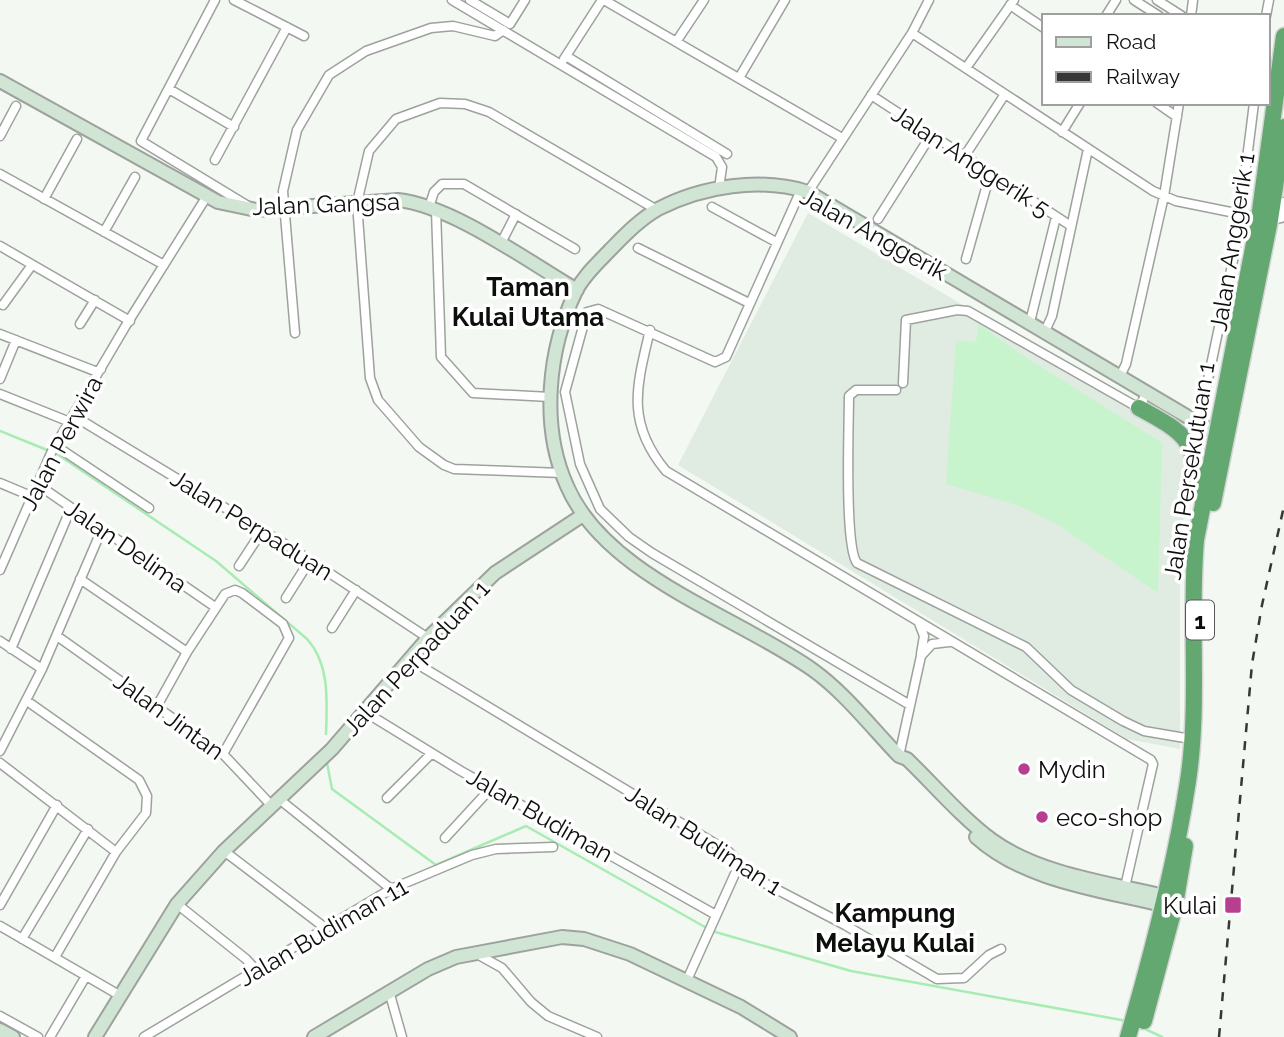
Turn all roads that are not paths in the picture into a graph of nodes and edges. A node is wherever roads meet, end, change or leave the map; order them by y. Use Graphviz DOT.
graph roads {
  1 [pos="215,0"];
  2 [pos="234,0"];
  3 [pos="452,0"];
  4 [pos="470,0"];
  5 [pos="525,0"];
  6 [pos="603,0"];
  7 [pos="704,0"];
  8 [pos="785,0"];
  9 [pos="929,0"];
  10 [pos="1134,0"];
  11 [pos="1157,0"];
  12 [pos="1012,3"];
  13 [pos="1156,14"];
  14 [pos="1179,14"];
  15 [pos="1042,26"];
  16 [pos="288,27"];
  17 [pos="506,27"];
  18 [pos="912,33"];
  19 [pos="304,36"];
  20 [pos="1284,36"];
  21 [pos="676,42"];
  22 [pos="563,60"];
  23 [pos="1277,65"];
  24 [pos="966,68"];
  25 [pos="739,78"];
  26 [pos="0,80"];
  27 [pos="169,89"];
  28 [pos="1005,94"];
  29 [pos="871,95"];
  30 [pos="1079,105"];
  31 [pos="1160,105"];
  32 [pos="1179,105"];
  33 [pos="1254,105"];
  34 [pos="16,106"];
  35 [pos="1177,117"];
  36 [pos="234,127"];
  37 [pos="1281,130"];
  38 [pos="1062,132"];
  39 [pos="931,135"];
  40 [pos="0,136"];
  41 [pos="842,138"];
  42 [pos="77,139"];
  43 [pos="1088,149"];
  44 [pos="727,154"];
  45 [pos="964,157"];
  46 [pos="215,160"];
  47 [pos="0,174"];
  48 [pos="990,174"];
  49 [pos="135,177"];
  50 [pos="719,189"];
  51 [pos="804,191"];
  52 [pos="207,196"];
  53 [pos="1164,196"];
  54 [pos="44,199"];
  55 [pos="1284,202"];
  56 [pos="357,203"];
  57 [pos="433,208"];
  58 [pos="712,208"];
  59 [pos="253,210"];
  60 [pos="283,210"];
  61 [pos="657,210"];
  62 [pos="1238,212"];
  63 [pos="516,214"];
  64 [pos="1056,217"];
  65 [pos="878,219"];
  66 [pos="1264,219"];
  67 [pos="1071,226"];
  68 [pos="104,232"];
  69 [pos="776,242"];
  70 [pos="500,245"];
  71 [pos="0,246"];
  72 [pos="638,248"];
  73 [pos="575,249"];
  74 [pos="966,259"];
  75 [pos="32,265"];
  76 [pos="164,265"];
  77 [pos="577,290"];
  78 [pos="95,300"];
  79 [pos="749,303"];
  80 [pos="4,305"];
  81 [pos="130,321"];
  82 [pos="1030,322"];
  83 [pos="80,324"];
  84 [pos="650,330"];
  85 [pos="1045,331"];
  86 [pos="295,333"];
  87 [pos="0,334"];
  88 [pos="16,340"];
  89 [pos="101,369"];
  90 [pos="1120,376"];
  91 [pos="0,379"];
  92 [pos="903,383"];
  93 [pos="896,390"];
  94 [pos="1147,392"];
  95 [pos="0,394"];
  96 [pos="550,397"];
  97 [pos="1139,408"];
  98 [pos="72,419"];
  99 [pos="1196,421"];
  100 [pos="1215,433"];
  101 [pos="52,452"];
  102 [pos="562,473"];
  103 [pos="0,483"];
  104 [pos="37,484"];
  105 [pos="31,496"];
  106 [pos="71,508"];
  107 [pos="149,508"];
  108 [pos="583,515"];
  109 [pos="1200,515"];
  110 [pos="102,530"];
  111 [pos="262,531"];
  112 [pos="310,560"];
  113 [pos="239,566"];
  114 [pos="0,570"];
  115 [pos="80,579"];
  116 [pos="356,590"];
  117 [pos="286,598"];
  118 [pos="215,607"];
  119 [pos="917,620"];
  120 [pos="332,628"];
  121 [pos="57,636"];
  122 [pos="428,638"];
  123 [pos="0,641"];
  124 [pos="958,645"];
  125 [pos="11,649"];
  126 [pos="187,652"];
  127 [pos="921,656"];
  128 [pos="409,659"];
  129 [pos="42,669"];
  130 [pos="27,701"];
  131 [pos="910,705"];
  132 [pos="157,706"];
  133 [pos="365,712"];
  134 [pos="1191,739"];
  135 [pos="0,751"];
  136 [pos="223,754"];
  137 [pos="431,754"];
  138 [pos="900,756"];
  139 [pos="0,763"];
  140 [pos="491,788"];
  141 [pos="387,798"];
  142 [pos="276,802"];
  143 [pos="57,804"];
  144 [pos="88,829"];
  145 [pos="981,836"];
  146 [pos="444,838"];
  147 [pos="553,847"];
  148 [pos="224,851"];
  149 [pos="116,852"];
  150 [pos="737,861"];
  151 [pos="1125,887"];
  152 [pos="391,889"];
  153 [pos="1163,900"];
  154 [pos="177,904"];
  155 [pos="0,905"];
  156 [pos="716,915"];
  157 [pos="0,926"];
  158 [pos="324,928"];
  159 [pos="22,939"];
  160 [pos="509,947"];
  161 [pos="1001,949"];
  162 [pos="477,954"];
  163 [pos="55,957"];
  164 [pos="502,968"];
  165 [pos="256,970"];
  166 [pos="86,976"];
  167 [pos="687,980"];
  168 [pos="389,991"];
  169 [pos="119,995"];
  170 [pos="0,1016"];
  171 [pos="1139,1018"];
  172 [pos="0,1030"];
  173 [pos="1132,1036"];
  174 [pos="13,1037"];
  175 [pos="38,1037"];
  176 [pos="50,1037"];
  177 [pos="95,1037"];
  178 [pos="144,1037"];
  179 [pos="314,1037"];
  180 [pos="402,1037"];
  181 [pos="597,1037"];
  182 [pos="789,1037"];
  1 -- 27 [label="street"];
  2 -- 16 [label="street"];
  3 -- 17 [label="street"];
  4 -- 17 [label="street"];
  5 -- 17 [label="street"];
  6 -- 21 [label="street"];
  6 -- 22 [label="street"];
  7 -- 21 [label="street"];
  8 -- 25 [label="street"];
  9 -- 18 [label="street"];
  10 -- 13 [label="street"];
  11 -- 14 [label="street"];
  12 -- 15 [label="street"];
  12 -- 24 [label="street"];
  16 -- 19 [label="street"];
  16 -- 36 [label="street"];
  17 -- 22 [label="street"];
  17 -- 60 [label="street"];
  18 -- 24 [label="street"];
  18 -- 29 [label="street"];
  20 -- 23 [label="highway, Jalan Persekutuan 1 / 1"];
  21 -- 25 [label="street"];
  22 -- 44 [label="street"];
  22 -- 50 [label="street"];
  23 -- 37 [label="highway, Jalan Persekutuan 1 / 1"];
  24 -- 28 [label="street"];
  25 -- 41 [label="street"];
  26 -- 52 [label="street, Jalan Gangsa"];
  27 -- 36 [label="street"];
  27 -- 59 [label="street"];
  28 -- 38 [label="street"];
  28 -- 45 [label="street"];
  29 -- 39 [label="street, Jalan Anggerik 5"];
  29 -- 41 [label="street"];
  30 -- 38 [label="street"];
  31 -- 35 [label="street"];
  32 -- 35 [label="street"];
  33 -- 62 [label="street, Jalan Anggerik 1"];
  34 -- 40 [label="street"];
  35 -- 53 [label="street"];
  36 -- 46 [label="street"];
  37 -- 66 [label="highway, Jalan Persekutuan 1 / 1"];
  38 -- 43 [label="street"];
  39 -- 45 [label="street, Jalan Anggerik 5"];
  39 -- 65 [label="street"];
  41 -- 51 [label="street"];
  42 -- 54 [label="street"];
  43 -- 53 [label="street"];
  43 -- 67 [label="street"];
  45 -- 48 [label="street, Jalan Anggerik 5"];
  47 -- 54 [label="street"];
  48 -- 64 [label="street, Jalan Anggerik 5"];
  48 -- 74 [label="street"];
  49 -- 68 [label="street"];
  50 -- 51 [label="street, Jalan Anggerik"];
  50 -- 61 [label="street, Jalan Anggerik"];
  51 -- 69 [label="street"];
  51 -- 82 [label="street, Jalan Anggerik"];
  52 -- 59 [label="street, Jalan Gangsa"];
  52 -- 76 [label="street, Jalan Perwira"];
  53 -- 62 [label="street"];
  53 -- 90 [label="street"];
  54 -- 68 [label="street"];
  55 -- 66 [label="street"];
  56 -- 57 [label="street, Jalan Gangsa"];
  56 -- 60 [label="street, Jalan Gangsa"];
  56 -- 61 [label="street"];
  56 -- 102 [label="street"];
  57 -- 63 [label="street"];
  57 -- 70 [label="street, Jalan Gangsa"];
  57 -- 96 [label="street"];
  58 -- 69 [label="street"];
  59 -- 60 [label="street, Jalan Gangsa"];
  60 -- 86 [label="street"];
  61 -- 77 [label="street, Jalan Anggerik"];
  62 -- 66 [label="street"];
  62 -- 99 [label="street, Jalan Anggerik 1"];
  63 -- 70 [label="street"];
  63 -- 73 [label="street"];
  64 -- 67 [label="street, Jalan Anggerik 5"];
  64 -- 82 [label="street"];
  66 -- 100 [label="highway, Jalan Persekutuan 1 / 1"];
  66 -- 171 [label="highway, Jalan Persekutuan 1 / 1"];
  67 -- 85 [label="street"];
  68 -- 76 [label="street"];
  69 -- 79 [label="street"];
  70 -- 77 [label="street, Jalan Gangsa"];
  71 -- 75 [label="street"];
  72 -- 79 [label="street"];
  75 -- 78 [label="street"];
  75 -- 80 [label="street"];
  76 -- 81 [label="street, Jalan Perwira"];
  77 -- 96 [label="street, Jalan Anggerik"];
  78 -- 81 [label="street"];
  78 -- 83 [label="street"];
  79 -- 84 [label="street"];
  81 -- 89 [label="street, Jalan Perwira"];
  82 -- 85 [label="street, Jalan Anggerik"];
  84 -- 119 [label="street"];
  84 -- 131 [label="street"];
  85 -- 90 [label="street, Jalan Anggerik"];
  87 -- 88 [label="street"];
  88 -- 89 [label="street"];
  88 -- 91 [label="street"];
  89 -- 98 [label="street, Jalan Perwira"];
  90 -- 94 [label="street, Jalan Anggerik"];
  92 -- 97 [label="street"];
  93 -- 134 [label="street"];
  94 -- 97 [label="street"];
  94 -- 99 [label="street, Jalan Anggerik"];
  95 -- 98 [label="street, Jalan Perpaduan"];
  96 -- 102 [label="street, Jalan Anggerik"];
  97 -- 109 [label="highway"];
  98 -- 101 [label="street, Jalan Perwira"];
  98 -- 111 [label="street, Jalan Perpaduan"];
  99 -- 100 [label="street, Jalan Anggerik"];
  100 -- 109 [label="highway, Jalan Persekutuan 1 / 1"];
  101 -- 104 [label="street, Jalan Perwira"];
  101 -- 107 [label="street"];
  102 -- 108 [label="street, Jalan Anggerik"];
  103 -- 105 [label="street"];
  104 -- 105 [label="street, Jalan Perwira"];
  104 -- 106 [label="street, Jalan Delima"];
  105 -- 114 [label="street, Jalan Perwira"];
  106 -- 110 [label="street, Jalan Delima"];
  106 -- 125 [label="street"];
  108 -- 122 [label="street, Jalan Perpaduan 1"];
  108 -- 138 [label="street, Jalan Anggerik"];
  109 -- 134 [label="highway, Jalan Persekutuan 1 / 1"];
  110 -- 115 [label="street"];
  110 -- 118 [label="street, Jalan Delima"];
  111 -- 112 [label="street, Jalan Perpaduan"];
  111 -- 113 [label="street"];
  112 -- 116 [label="street, Jalan Perpaduan"];
  112 -- 117 [label="street"];
  115 -- 121 [label="street"];
  115 -- 126 [label="street"];
  116 -- 120 [label="street"];
  116 -- 122 [label="street, Jalan Perpaduan"];
  118 -- 126 [label="street"];
  118 -- 136 [label="street"];
  119 -- 124 [label="street"];
  119 -- 127 [label="street"];
  121 -- 129 [label="street"];
  121 -- 132 [label="street, Jalan Jintan"];
  122 -- 128 [label="street, Jalan Perpaduan 1"];
  123 -- 125 [label="street"];
  124 -- 127 [label="street"];
  124 -- 151 [label="street"];
  125 -- 129 [label="street"];
  126 -- 132 [label="street"];
  127 -- 131 [label="street"];
  128 -- 133 [label="street, Jalan Perpaduan 1"];
  128 -- 150 [label="street, Jalan Budiman 1"];
  129 -- 130 [label="street"];
  130 -- 135 [label="street"];
  130 -- 149 [label="street"];
  131 -- 138 [label="street"];
  132 -- 136 [label="street, Jalan Jintan"];
  133 -- 137 [label="street, Jalan Budiman"];
  133 -- 142 [label="street, Jalan Perpaduan 1"];
  134 -- 153 [label="highway, Jalan Persekutuan 1 / 1"];
  136 -- 142 [label="street, Jalan Jintan"];
  137 -- 140 [label="street, Jalan Budiman"];
  137 -- 141 [label="street"];
  138 -- 145 [label="street, Jalan Anggerik"];
  139 -- 143 [label="street"];
  140 -- 146 [label="street"];
  140 -- 156 [label="street, Jalan Budiman"];
  142 -- 148 [label="street, Jalan Perpaduan 1"];
  142 -- 152 [label="street, Jalan Jintan"];
  143 -- 144 [label="street"];
  143 -- 155 [label="street"];
  144 -- 149 [label="street"];
  144 -- 159 [label="street"];
  145 -- 151 [label="street, Jalan Anggerik"];
  145 -- 153 [label="street, Jalan Anggerik"];
  147 -- 152 [label="street, Jalan Budiman 11"];
  148 -- 154 [label="street, Jalan Perpaduan 1"];
  148 -- 158 [label="street"];
  149 -- 163 [label="street"];
  150 -- 156 [label="street"];
  150 -- 161 [label="street, Jalan Budiman 1"];
  151 -- 153 [label="street, Jalan Anggerik"];
  152 -- 158 [label="street, Jalan Budiman 11"];
  153 -- 171 [label="highway, Jalan Persekutuan 1 / 1"];
  154 -- 165 [label="street"];
  154 -- 169 [label="street, Jalan Perpaduan 1"];
  156 -- 167 [label="street"];
  157 -- 159 [label="street"];
  158 -- 165 [label="street, Jalan Budiman 11"];
  159 -- 163 [label="street"];
  160 -- 162 [label="street"];
  160 -- 164 [label="street"];
  160 -- 167 [label="street"];
  162 -- 164 [label="street"];
  162 -- 168 [label="street"];
  163 -- 166 [label="street"];
  164 -- 181 [label="street"];
  165 -- 178 [label="street, Jalan Budiman 11"];
  166 -- 169 [label="street"];
  166 -- 176 [label="street"];
  167 -- 182 [label="street"];
  168 -- 179 [label="street"];
  168 -- 180 [label="street"];
  169 -- 177 [label="street, Jalan Perpaduan 1"];
  170 -- 175 [label="street"];
  171 -- 173 [label="highway, Jalan Persekutuan 1 / 1"];
  172 -- 174 [label="street"];
}
